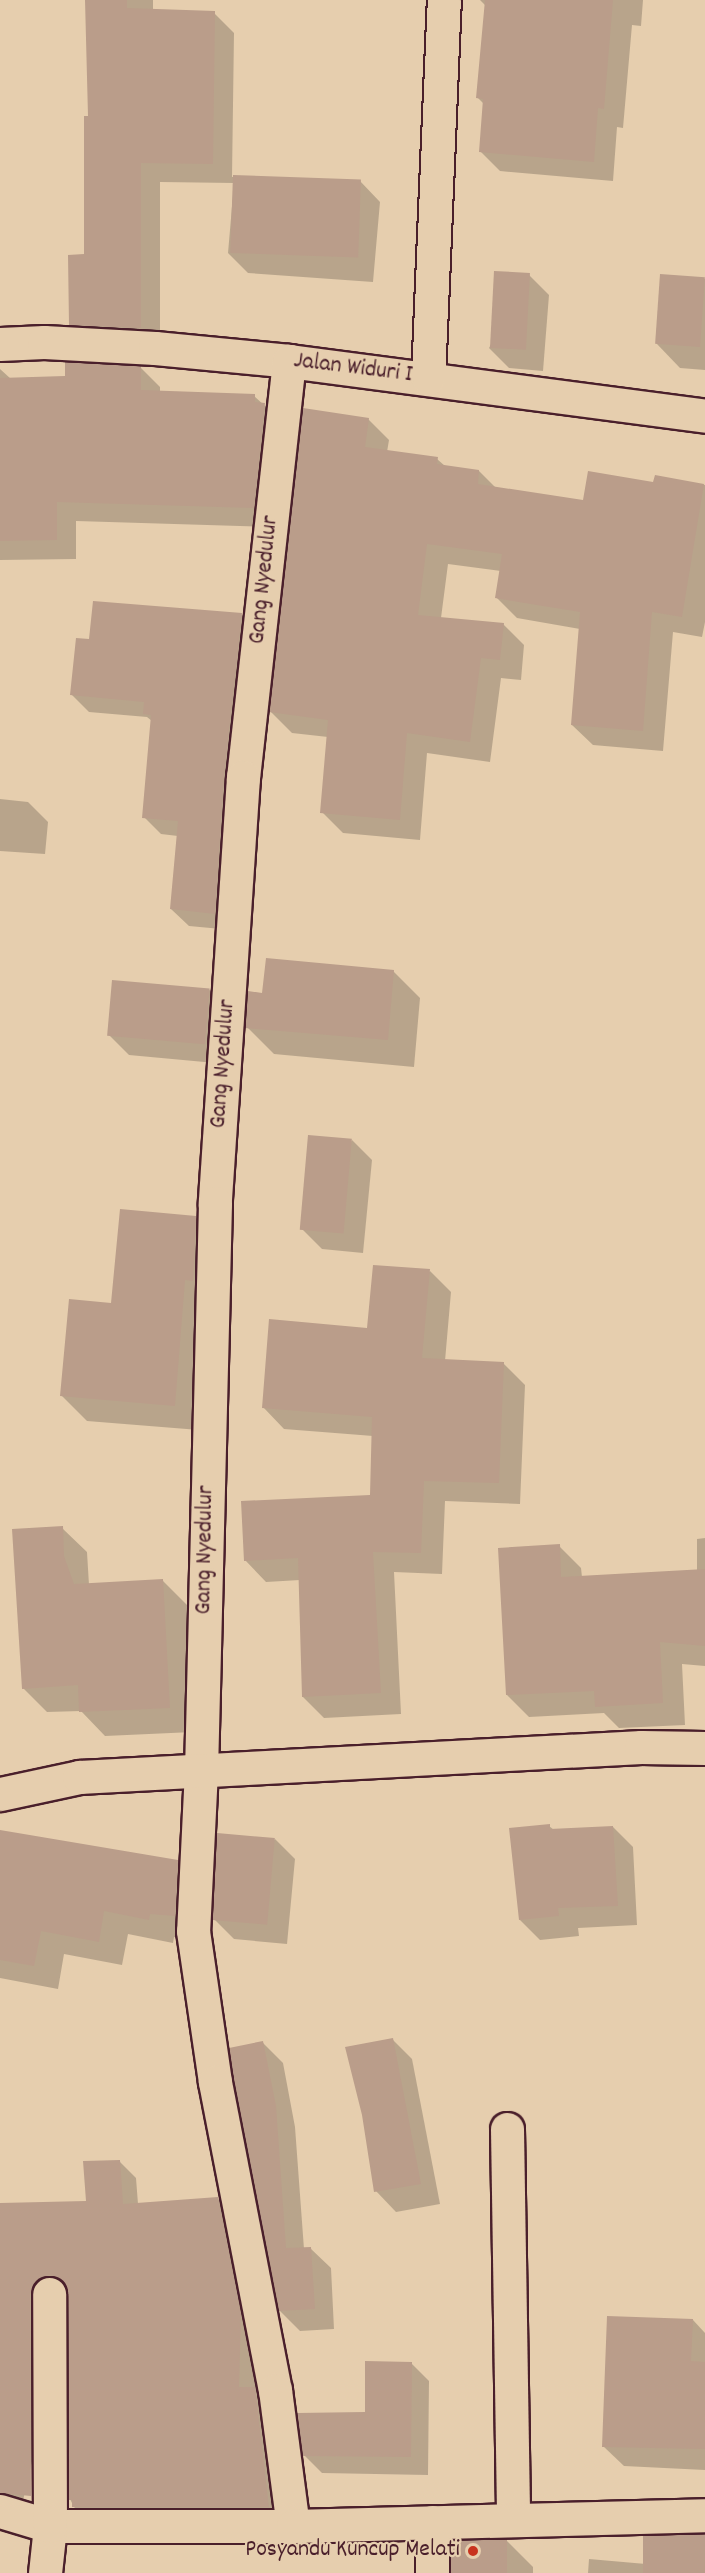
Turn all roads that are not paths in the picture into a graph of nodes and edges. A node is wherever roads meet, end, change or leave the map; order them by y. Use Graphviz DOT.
graph roads {
  1 [pos="444,0"];
  2 [pos="0,344"];
  3 [pos="289,361"];
  4 [pos="428,378"];
  5 [pos="705,417"];
  6 [pos="705,1749"];
  7 [pos="201,1770"];
  8 [pos="0,1794"];
  9 [pos="507,2129"];
  10 [pos="49,2294"];
  11 [pos="0,2511"];
  12 [pos="705,2515"];
  13 [pos="513,2520"];
  14 [pos="432,2522"];
  15 [pos="50,2526"];
  16 [pos="293,2526"];
  17 [pos="45,2573"];
  18 [pos="432,2573"];
  1 -- 4 [label="street"];
  2 -- 3 [label="street, Jalan Widuri I"];
  3 -- 4 [label="street, Jalan Widuri I"];
  3 -- 7 [label="street, Gang Nyedulur"];
  4 -- 5 [label="street, Jalan Widuri I"];
  6 -- 7 [label="street"];
  7 -- 8 [label="street"];
  7 -- 16 [label="street, Gang Nyedulur"];
  9 -- 13 [label="street"];
  10 -- 15 [label="street"];
  11 -- 15 [label="street"];
  12 -- 13 [label="street"];
  13 -- 14 [label="street"];
  14 -- 16 [label="street"];
  14 -- 18 [label="street"];
  15 -- 16 [label="street"];
  15 -- 17 [label="street"];
}
